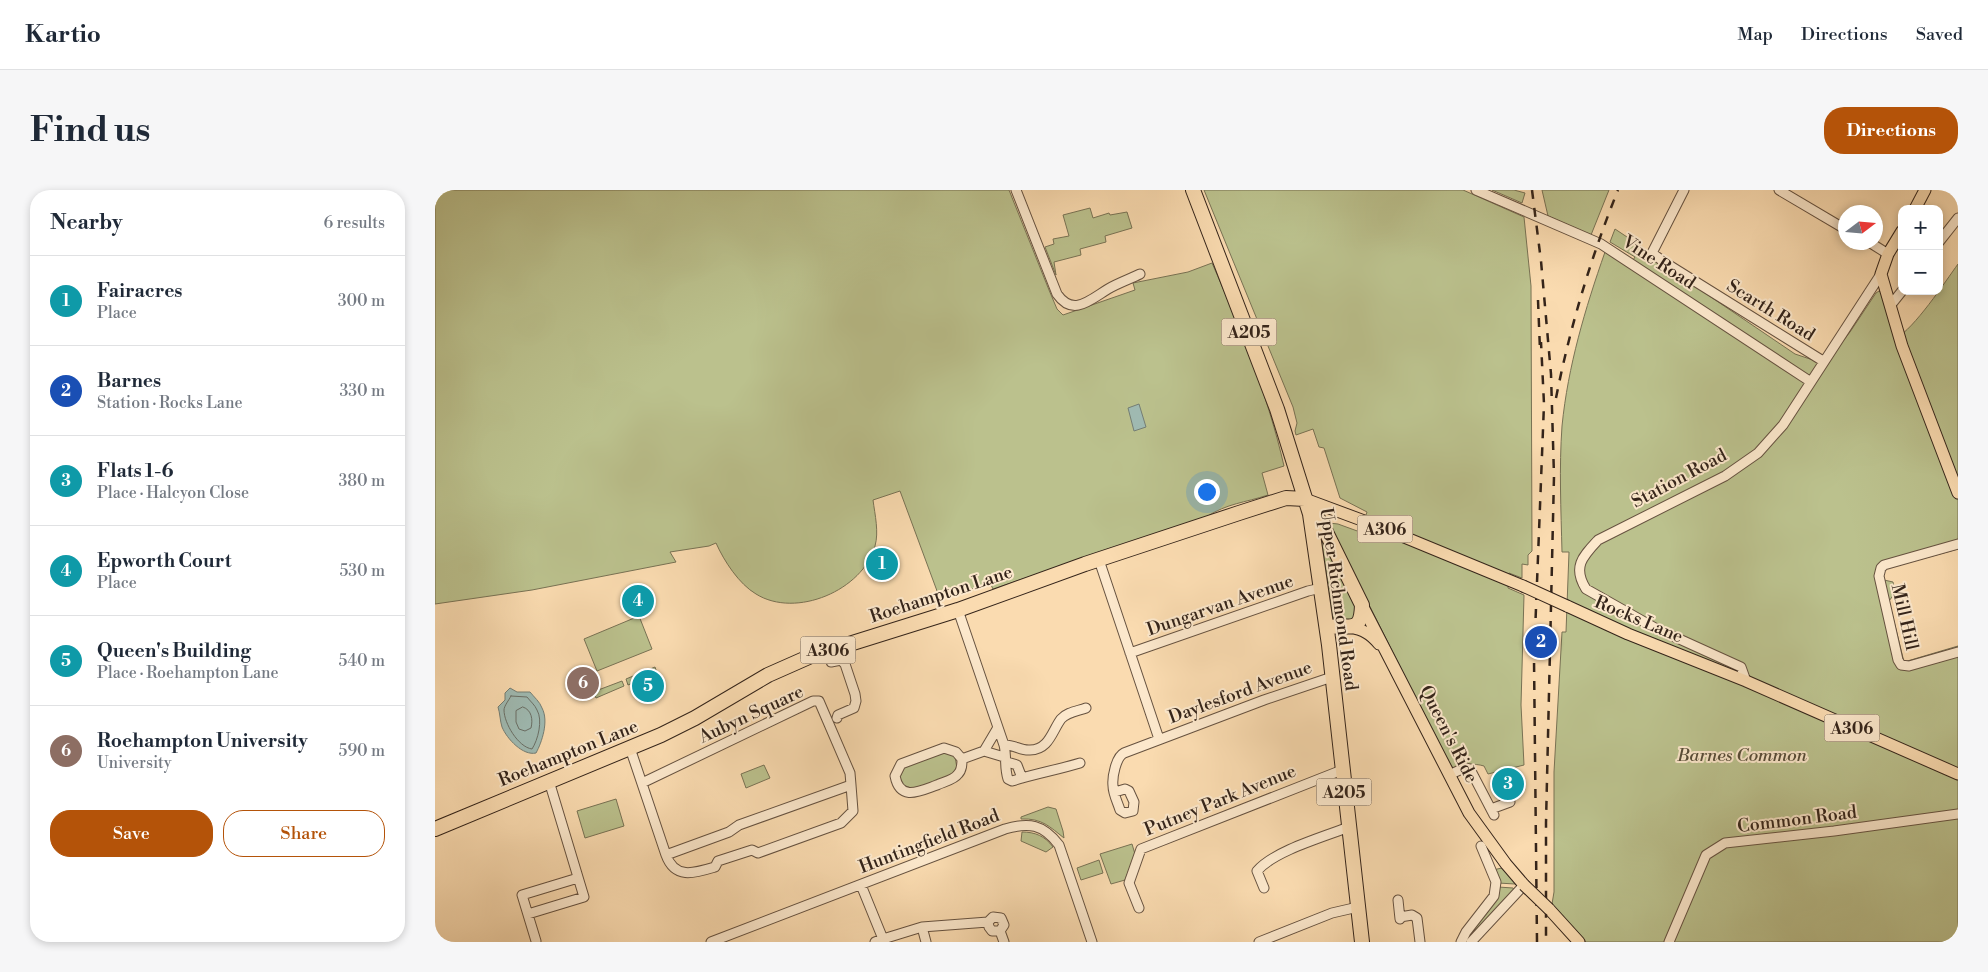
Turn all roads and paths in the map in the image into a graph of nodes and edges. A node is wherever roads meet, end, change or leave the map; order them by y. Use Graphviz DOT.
graph roads {
  1 [pos="1017,190"];
  2 [pos="1193,190"];
  3 [pos="1476,190"];
  4 [pos="1684,190"];
  5 [pos="1779,190"];
  6 [pos="1925,190"];
  7 [pos="1917,205"];
  8 [pos="1958,218"];
  9 [pos="1838,225"];
  10 [pos="1943,237"];
  11 [pos="1898,238"];
  12 [pos="1882,250"];
  13 [pos="1888,254"];
  14 [pos="1140,274"];
  15 [pos="1881,274"];
  16 [pos="1899,295"];
  17 [pos="1890,306"];
  18 [pos="1823,361"];
  19 [pos="1811,382"];
  20 [pos="1958,492"];
  21 [pos="1305,498"];
  22 [pos="1958,544"];
  23 [pos="1099,560"];
  24 [pos="1321,588"];
  25 [pos="1363,605"];
  26 [pos="958,610"];
  27 [pos="1327,627"];
  28 [pos="1350,627"];
  29 [pos="826,651"];
  30 [pos="1958,652"];
  31 [pos="1130,654"];
  32 [pos="1387,656"];
  33 [pos="1332,677"];
  34 [pos="1746,681"];
  35 [pos="1086,708"];
  36 [pos="837,718"];
  37 [pos="997,730"];
  38 [pos="1159,739"];
  39 [pos="1004,745"];
  40 [pos="630,748"];
  41 [pos="984,751"];
  42 [pos="962,759"];
  43 [pos="1006,760"];
  44 [pos="1080,763"];
  45 [pos="1342,770"];
  46 [pos="1958,774"];
  47 [pos="1449,775"];
  48 [pos="1022,778"];
  49 [pos="549,781"];
  50 [pos="642,783"];
  51 [pos="851,785"];
  52 [pos="1115,792"];
  53 [pos="1510,802"];
  54 [pos="1958,814"];
  55 [pos="1349,827"];
  56 [pos="435,829"];
  57 [pos="1481,846"];
  58 [pos="666,855"];
  59 [pos="578,878"];
  60 [pos="861,885"];
  61 [pos="1524,885"];
  62 [pos="1264,888"];
  63 [pos="1398,900"];
  64 [pos="1358,907"];
  65 [pos="1139,908"];
  66 [pos="528,914"];
  67 [pos="988,922"];
  68 [pos="922,927"];
  69 [pos="1000,931"];
  70 [pos="879,940"];
  71 [pos="536,942"];
  72 [pos="711,942"];
  73 [pos="926,942"];
  74 [pos="1004,942"];
  75 [pos="1092,942"];
  76 [pos="1259,942"];
  77 [pos="1362,942"];
  78 [pos="1420,942"];
  79 [pos="1461,942"];
  80 [pos="1471,942"];
  81 [pos="1579,942"];
  82 [pos="1669,942"];
  1 -- 14 [label="street"];
  2 -- 21 [label="highway, Upper Richmond Road / A205"];
  3 -- 19 [label="street, Vine Road"];
  4 -- 18 [label="street, Scarth Road"];
  5 -- 9 [label="street"];
  6 -- 7 [label="main road"];
  8 -- 10 [label="street"];
  11 -- 13 [label="main road, Station Road"];
  12 -- 13 [label="street"];
  13 -- 15 [label="main road, Station Road"];
  15 -- 17 [label="main road"];
  15 -- 18 [label="street, Station Road"];
  16 -- 17 [label="street"];
  17 -- 20 [label="main road"];
  18 -- 19 [label="street, Station Road"];
  19 -- 34 [label="street, Station Road"];
  21 -- 23 [label="highway, Roehampton Lane / A306"];
  21 -- 24 [label="highway, Upper Richmond Road / A205"];
  21 -- 25 [label="highway, Queen's Ride / A205"];
  21 -- 34 [label="main road, Rocks Lane / A306, bridge"];
  22 -- 30 [label="street, Mill Hill"];
  23 -- 26 [label="highway, Roehampton Lane / A306"];
  23 -- 31 [label="street"];
  24 -- 27 [label="highway, Upper Richmond Road / A205"];
  24 -- 31 [label="street, Dungarvan Avenue"];
  25 -- 28 [label="highway"];
  25 -- 32 [label="main road, Queen's Ride"];
  26 -- 29 [label="highway, Roehampton Lane / A306"];
  26 -- 37 [label="street"];
  27 -- 28 [label="highway, Queen's Ride"];
  27 -- 33 [label="highway, Upper Richmond Road / A205"];
  28 -- 32 [label="main road, Queen's Ride"];
  29 -- 36 [label="street"];
  29 -- 40 [label="highway, Roehampton Lane / A306"];
  31 -- 38 [label="street"];
  32 -- 47 [label="main road, Queen's Ride"];
  33 -- 38 [label="street, Daylesford Avenue"];
  33 -- 45 [label="highway, Upper Richmond Road / A205"];
  34 -- 46 [label="main road, Rocks Lane / A306"];
  35 -- 39 [label="street"];
  37 -- 39 [label="street"];
  37 -- 41 [label="street"];
  38 -- 52 [label="street, Daylesford Avenue"];
  39 -- 43 [label="street"];
  40 -- 49 [label="highway, Roehampton Lane / A306"];
  40 -- 50 [label="street, Aubyn Square"];
  41 -- 42 [label="street"];
  41 -- 43 [label="street"];
  42 -- 42 [label="street"];
  43 -- 48 [label="street"];
  43 -- 48 [label="street"];
  44 -- 48 [label="street"];
  45 -- 55 [label="highway, Upper Richmond Road / A205"];
  45 -- 65 [label="street, Putney Park Avenue"];
  47 -- 53 [label="street"];
  47 -- 61 [label="main road, Queen's Ride"];
  49 -- 56 [label="highway, Roehampton Lane / A306"];
  49 -- 59 [label="street"];
  50 -- 51 [label="street, Aubyn Square"];
  50 -- 58 [label="street, Aubyn Square"];
  51 -- 58 [label="street"];
  51 -- 58 [label="street, Aubyn Square"];
  54 -- 82 [label="street, Common Road"];
  55 -- 62 [label="street"];
  55 -- 64 [label="highway, Upper Richmond Road / A205"];
  57 -- 79 [label="street"];
  59 -- 66 [label="street"];
  59 -- 66 [label="street"];
  60 -- 70 [label="street"];
  60 -- 72 [label="street, Huntingfield Road"];
  60 -- 75 [label="street, Huntingfield Road"];
  61 -- 80 [label="street"];
  61 -- 81 [label="main road, Queen's Ride, bridge"];
  63 -- 78 [label="street"];
  64 -- 76 [label="street"];
  64 -- 77 [label="highway, Upper Richmond Road / A205"];
  66 -- 71 [label="street"];
  67 -- 68 [label="street"];
  67 -- 69 [label="street"];
  67 -- 69 [label="street"];
  68 -- 70 [label="street"];
  68 -- 73 [label="street"];
  69 -- 74 [label="street"];
}
